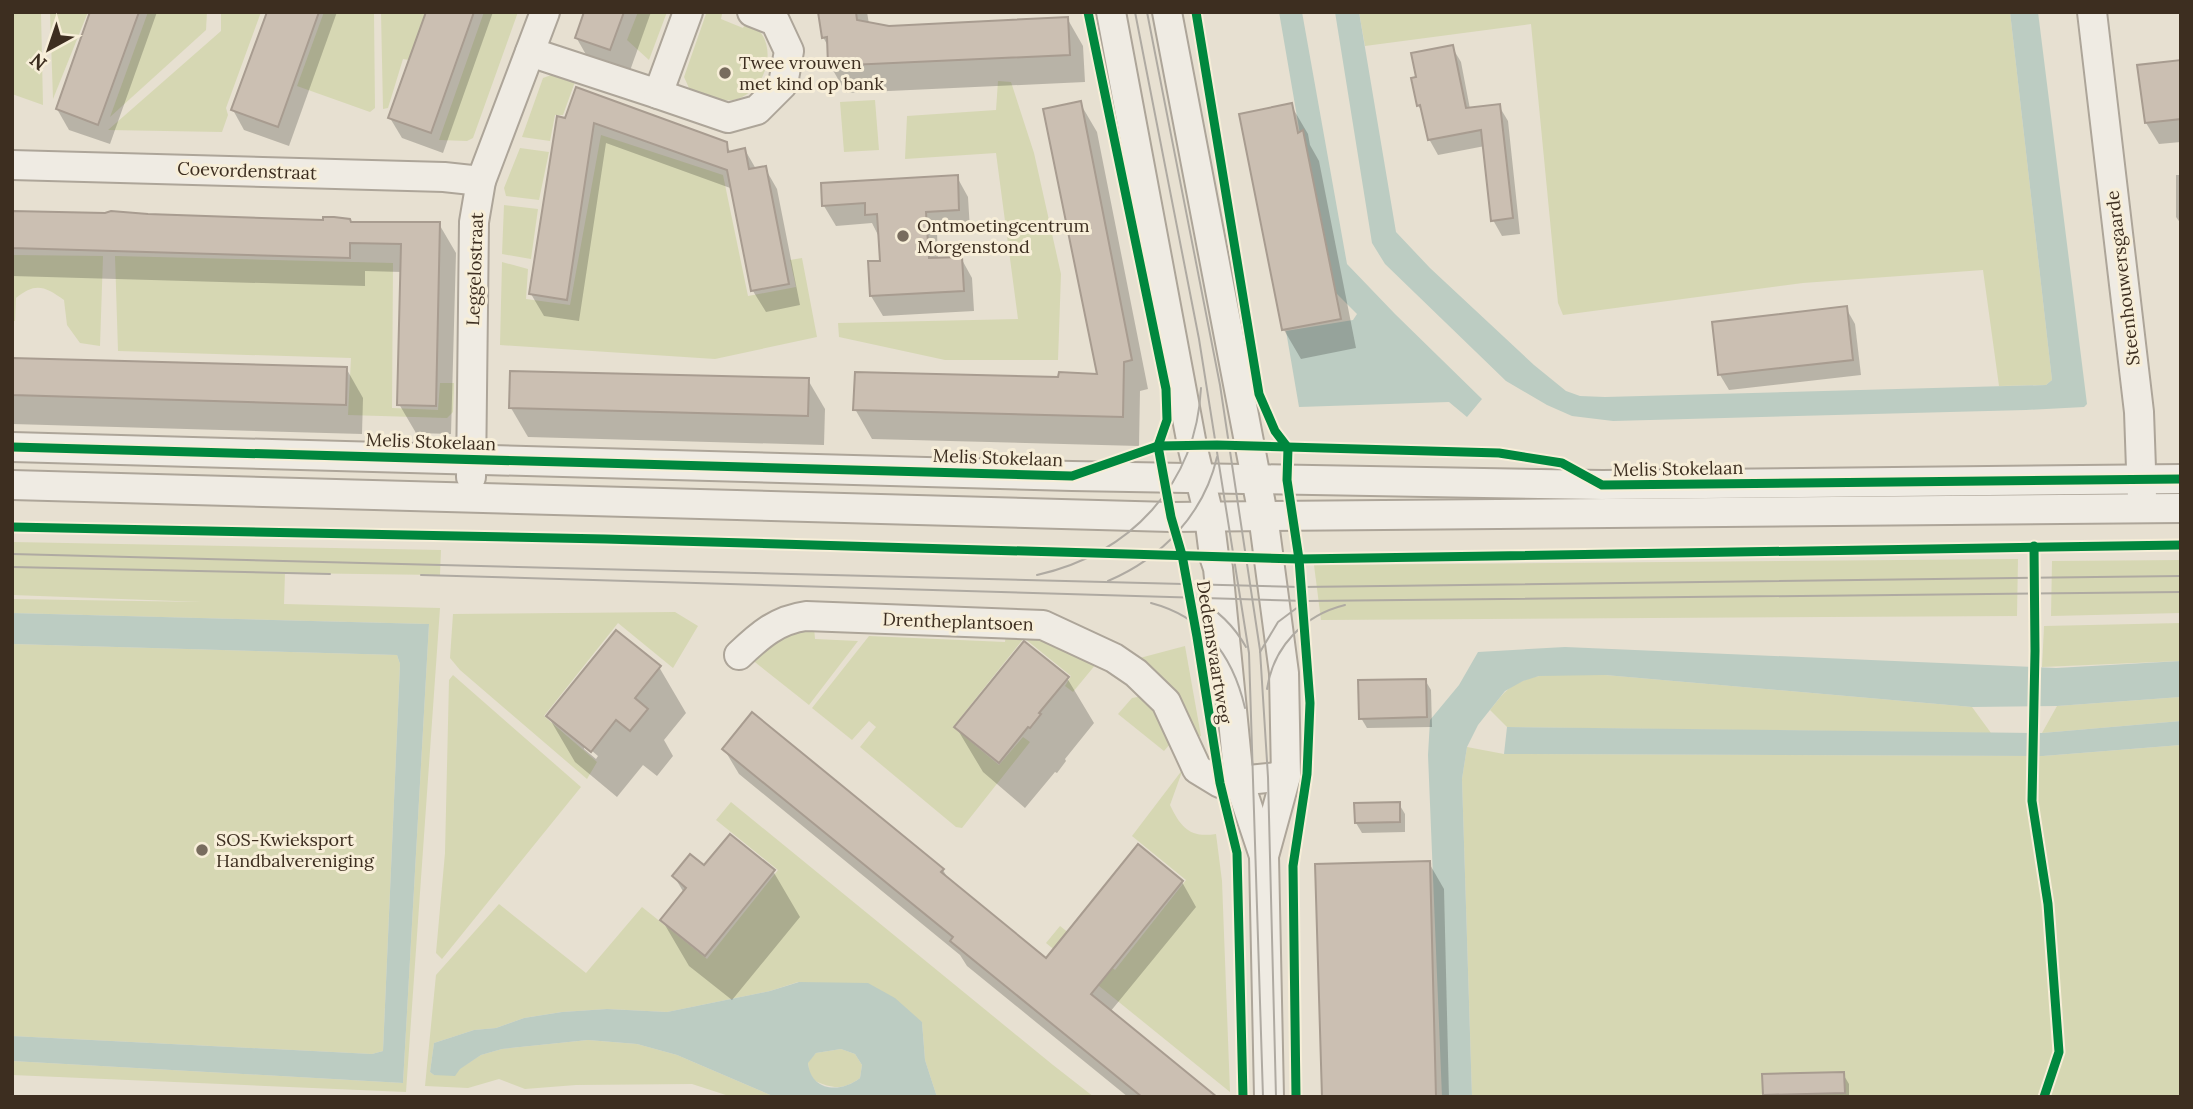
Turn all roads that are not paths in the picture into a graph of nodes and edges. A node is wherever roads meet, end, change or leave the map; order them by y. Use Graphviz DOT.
graph roads {
  1 [pos="545,12"];
  2 [pos="688,12"];
  3 [pos="752,12"];
  4 [pos="1111,12"];
  5 [pos="1167,12"];
  6 [pos="2092,12"];
  7 [pos="530,52"];
  8 [pos="658,94"];
  9 [pos="12,165"];
  10 [pos="481,181"];
  11 [pos="12,447"];
  12 [pos="472,459"];
  13 [pos="1200,477"];
  14 [pos="1256,479"];
  15 [pos="2142,479"];
  16 [pos="2181,479"];
  17 [pos="12,485"];
  18 [pos="471,497"];
  19 [pos="2143,508"];
  20 [pos="2181,508"];
  21 [pos="1263,515"];
  22 [pos="1209,516"];
  23 [pos="740,655"];
  24 [pos="1286,776"];
  25 [pos="1239,781"];
  26 [pos="1264,856"];
  27 [pos="1269,1097"];
  1 -- 7 [label="street, Leggelostraat"];
  2 -- 8 [label="street"];
  3 -- 8 [label="street"];
  4 -- 13 [label="street, Dedemsvaartweg"];
  5 -- 14 [label="street, Dedemsvaartweg"];
  6 -- 15 [label="street, Steenhouwersgaarde"];
  7 -- 8 [label="street"];
  7 -- 10 [label="street, Leggelostraat"];
  9 -- 10 [label="street, Coevordenstraat"];
  10 -- 12 [label="street, Leggelostraat"];
  11 -- 12 [label="street, Melis Stokelaan"];
  12 -- 13 [label="street, Melis Stokelaan"];
  12 -- 18 [label="street, Leggelostraat"];
  13 -- 14 [label="street, Melis Stokelaan"];
  13 -- 22 [label="street, Dedemsvaartweg"];
  14 -- 15 [label="street, Melis Stokelaan"];
  14 -- 21 [label="street, Dedemsvaartweg"];
  15 -- 16 [label="street, Melis Stokelaan"];
  15 -- 19 [label="street, Steenhouwersgaarde"];
  17 -- 18 [label="street"];
  18 -- 22 [label="street"];
  19 -- 20 [label="street"];
  19 -- 21 [label="street"];
  21 -- 22 [label="street"];
  21 -- 24 [label="street, Dedemsvaartweg"];
  22 -- 25 [label="street, Dedemsvaartweg"];
  23 -- 25 [label="street, Drentheplantsoen"];
  24 -- 25 [label="street, Drentheplantsoen"];
  24 -- 26 [label="street, Dedemsvaartweg"];
  25 -- 26 [label="street, Dedemsvaartweg"];
  26 -- 27 [label="street, Dedemsvaartweg"];
}
